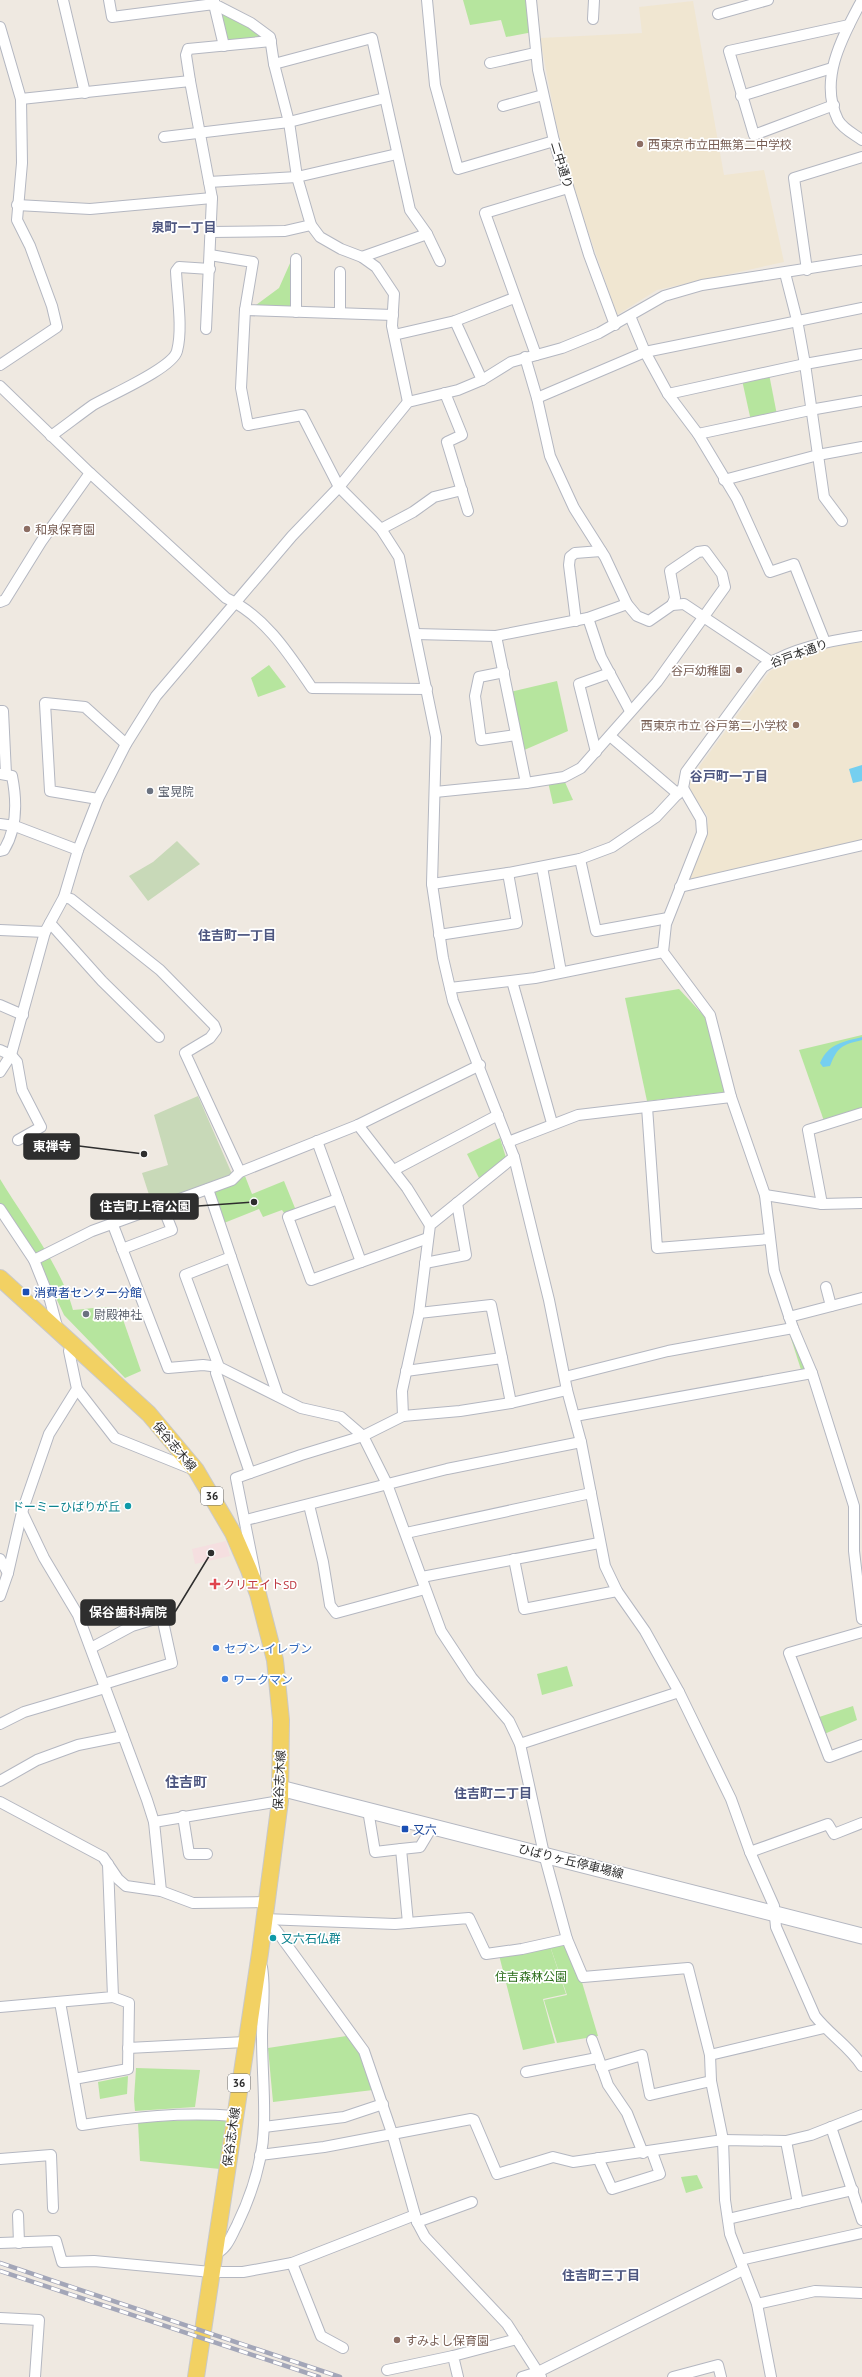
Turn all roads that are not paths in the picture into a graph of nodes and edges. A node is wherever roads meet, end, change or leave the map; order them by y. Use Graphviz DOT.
graph roads {
  1 [pos="63,0"];
  2 [pos="109,0"];
  3 [pos="427,0"];
  4 [pos="530,0"];
  5 [pos="594,0"];
  6 [pos="768,0"];
  7 [pos="862,0"];
  8 [pos="214,2"];
  9 [pos="718,14"];
  10 [pos="594,19"];
  11 [pos="849,25"];
  12 [pos="0,27"];
  13 [pos="271,41"];
  14 [pos="224,46"];
  15 [pos="535,53"];
  16 [pos="490,63"];
  17 [pos="274,64"];
  18 [pos="832,68"];
  19 [pos="190,81"];
  20 [pos="85,93"];
  21 [pos="543,95"];
  22 [pos="741,96"];
  23 [pos="385,98"];
  24 [pos="21,99"];
  25 [pos="834,105"];
  26 [pos="503,106"];
  27 [pos="289,122"];
  28 [pos="199,133"];
  29 [pos="164,137"];
  30 [pos="862,140"];
  31 [pos="554,141"];
  32 [pos="397,154"];
  33 [pos="862,156"];
  34 [pos="297,177"];
  35 [pos="209,182"];
  36 [pos="568,188"];
  37 [pos="212,198"];
  38 [pos="17,205"];
  39 [pos="311,225"];
  40 [pos="211,232"];
  41 [pos="427,234"];
  42 [pos="210,255"];
  43 [pos="362,257"];
  44 [pos="296,259"];
  45 [pos="862,260"];
  46 [pos="440,261"];
  47 [pos="210,269"];
  48 [pos="808,270"];
  49 [pos="340,272"];
  50 [pos="785,273"];
  51 [pos="514,298"];
  52 [pos="862,308"];
  53 [pos="245,310"];
  54 [pos="296,312"];
  55 [pos="340,313"];
  56 [pos="393,315"];
  57 [pos="630,316"];
  58 [pos="797,320"];
  59 [pos="455,321"];
  60 [pos="615,325"];
  61 [pos="206,329"];
  62 [pos="394,335"];
  63 [pos="644,352"];
  64 [pos="862,354"];
  65 [pos="536,355"];
  66 [pos="525,357"];
  67 [pos="805,364"];
  68 [pos="0,365"];
  69 [pos="482,380"];
  70 [pos="0,386"];
  71 [pos="445,394"];
  72 [pos="668,394"];
  73 [pos="537,398"];
  74 [pos="862,401"];
  75 [pos="408,402"];
  76 [pos="810,410"];
  77 [pos="698,434"];
  78 [pos="51,436"];
  79 [pos="862,447"];
  80 [pos="818,455"];
  81 [pos="90,473"];
  82 [pos="724,480"];
  83 [pos="339,487"];
  84 [pos="462,490"];
  85 [pos="468,511"];
  86 [pos="842,521"];
  87 [pos="381,529"];
  88 [pos="601,551"];
  89 [pos="0,602"];
  90 [pos="235,602"];
  91 [pos="627,604"];
  92 [pos="672,605"];
  93 [pos="704,615"];
  94 [pos="588,618"];
  95 [pos="576,621"];
  96 [pos="415,634"];
  97 [pos="496,636"];
  98 [pos="862,636"];
  99 [pos="825,642"];
  100 [pos="771,662"];
  101 [pos="504,672"];
  102 [pos="610,673"];
  103 [pos="427,689"];
  104 [pos="0,711"];
  105 [pos="630,711"];
  106 [pos="516,735"];
  107 [pos="610,736"];
  108 [pos="126,744"];
  109 [pos="596,752"];
  110 [pos="3,774"];
  111 [pos="526,783"];
  112 [pos="680,791"];
  113 [pos="435,792"];
  114 [pos="98,800"];
  115 [pos="0,824"];
  116 [pos="15,826"];
  117 [pos="862,845"];
  118 [pos="78,850"];
  119 [pos="0,851"];
  120 [pos="580,859"];
  121 [pos="542,867"];
  122 [pos="508,873"];
  123 [pos="432,884"];
  124 [pos="680,887"];
  125 [pos="64,897"];
  126 [pos="668,918"];
  127 [pos="47,927"];
  128 [pos="0,930"];
  129 [pos="439,935"];
  130 [pos="663,952"];
  131 [pos="561,972"];
  132 [pos="512,981"];
  133 [pos="450,988"];
  134 [pos="0,1006"];
  135 [pos="24,1015"];
  136 [pos="159,1037"];
  137 [pos="0,1050"];
  138 [pos="11,1055"];
  139 [pos="480,1065"];
  140 [pos="0,1072"];
  141 [pos="730,1097"];
  142 [pos="647,1107"];
  143 [pos="862,1113"];
  144 [pos="498,1115"];
  145 [pos="552,1123"];
  146 [pos="358,1125"];
  147 [pos="18,1140"];
  148 [pos="317,1141"];
  149 [pos="508,1142"];
  150 [pos="514,1157"];
  151 [pos="394,1170"];
  152 [pos="240,1172"];
  153 [pos="208,1188"];
  154 [pos="765,1195"];
  155 [pos="338,1199"];
  156 [pos="457,1203"];
  157 [pos="862,1203"];
  158 [pos="822,1204"];
  159 [pos="162,1205"];
  160 [pos="0,1209"];
  161 [pos="113,1225"];
  162 [pos="430,1225"];
  163 [pos="428,1238"];
  164 [pos="769,1239"];
  165 [pos="122,1249"];
  166 [pos="231,1257"];
  167 [pos="34,1260"];
  168 [pos="361,1262"];
  169 [pos="425,1263"];
  170 [pos="0,1278"];
  171 [pos="826,1287"];
  172 [pos="862,1298"];
  173 [pos="831,1306"];
  174 [pos="419,1313"];
  175 [pos="789,1317"];
  176 [pos="793,1328"];
  177 [pos="58,1330"];
  178 [pos="72,1342"];
  179 [pos="502,1358"];
  180 [pos="219,1367"];
  181 [pos="406,1371"];
  182 [pos="812,1373"];
  183 [pos="565,1377"];
  184 [pos="78,1389"];
  185 [pos="567,1390"];
  186 [pos="278,1396"];
  187 [pos="511,1403"];
  188 [pos="403,1416"];
  189 [pos="575,1416"];
  190 [pos="363,1436"];
  191 [pos="581,1442"];
  192 [pos="196,1470"];
  193 [pos="250,1473"];
  194 [pos="387,1484"];
  195 [pos="591,1493"];
  196 [pos="309,1505"];
  197 [pos="22,1512"];
  198 [pos="246,1520"];
  199 [pos="406,1533"];
  200 [pos="599,1543"];
  201 [pos="0,1559"];
  202 [pos="514,1559"];
  203 [pos="8,1573"];
  204 [pos="422,1577"];
  205 [pos="426,1589"];
  206 [pos="617,1592"];
  207 [pos="258,1594"];
  208 [pos="0,1596"];
  209 [pos="862,1619"];
  210 [pos="862,1632"];
  211 [pos="90,1648"];
  212 [pos="104,1686"];
  213 [pos="679,1692"];
  214 [pos="0,1724"];
  215 [pos="122,1736"];
  216 [pos="520,1744"];
  217 [pos="862,1745"];
  218 [pos="0,1781"];
  219 [pos="280,1794"];
  220 [pos="0,1802"];
  221 [pos="368,1810"];
  222 [pos="183,1816"];
  223 [pos="154,1822"];
  224 [pos="862,1823"];
  225 [pos="432,1827"];
  226 [pos="401,1849"];
  227 [pos="750,1852"];
  228 [pos="207,1854"];
  229 [pos="544,1854"];
  230 [pos="108,1864"];
  231 [pos="161,1891"];
  232 [pos="266,1902"];
  233 [pos="775,1913"];
  234 [pos="264,1919"];
  235 [pos="408,1923"];
  236 [pos="862,1936"];
  237 [pos="567,1939"];
  238 [pos="260,1953"];
  239 [pos="112,1997"];
  240 [pos="60,2002"];
  241 [pos="0,2007"];
  242 [pos="824,2028"];
  243 [pos="592,2040"];
  244 [pos="245,2042"];
  245 [pos="128,2048"];
  246 [pos="710,2055"];
  247 [pos="599,2062"];
  248 [pos="862,2066"];
  249 [pos="526,2072"];
  250 [pos="74,2079"];
  251 [pos="711,2081"];
  252 [pos="383,2104"];
  253 [pos="862,2115"];
  254 [pos="234,2116"];
  255 [pos="264,2127"];
  256 [pos="831,2127"];
  257 [pos="392,2133"];
  258 [pos="723,2140"];
  259 [pos="786,2141"];
  260 [pos="647,2152"];
  261 [pos="260,2155"];
  262 [pos="598,2158"];
  263 [pos="0,2159"];
  264 [pos="853,2190"];
  265 [pos="472,2202"];
  266 [pos="798,2203"];
  267 [pos="53,2208"];
  268 [pos="18,2215"];
  269 [pos="416,2219"];
  270 [pos="728,2220"];
  271 [pos="862,2220"];
  272 [pos="862,2233"];
  273 [pos="20,2242"];
  274 [pos="0,2243"];
  275 [pos="214,2255"];
  276 [pos="740,2260"];
  277 [pos="292,2263"];
  278 [pos="743,2270"];
  279 [pos="211,2272"];
  280 [pos="862,2293"];
  281 [pos="758,2304"];
  282 [pos="0,2318"];
  283 [pos="517,2339"];
  284 [pos="343,2348"];
  285 [pos="453,2356"];
  286 [pos="387,2370"];
  287 [pos="539,2375"];
  288 [pos="35,2377"];
  289 [pos="196,2377"];
  290 [pos="458,2377"];
  291 [pos="522,2377"];
  292 [pos="673,2377"];
  293 [pos="720,2377"];
  294 [pos="771,2377"];
  1 -- 20 [label="street"];
  2 -- 8 [label="street"];
  3 -- 31 [label="street"];
  4 -- 15 [label="street, 二中通り"];
  5 -- 10 [label="street"];
  6 -- 9 [label="street"];
  7 -- 11 [label="street"];
  8 -- 13 [label="street"];
  8 -- 14 [label="street"];
  11 -- 18 [label="street"];
  11 -- 22 [label="street"];
  12 -- 24 [label="street"];
  13 -- 14 [label="street"];
  13 -- 17 [label="street"];
  14 -- 19 [label="street"];
  15 -- 16 [label="street"];
  15 -- 21 [label="street, 二中通り"];
  17 -- 23 [label="street"];
  17 -- 27 [label="street"];
  18 -- 22 [label="street"];
  18 -- 25 [label="street"];
  19 -- 20 [label="street"];
  19 -- 28 [label="street"];
  20 -- 24 [label="street"];
  21 -- 26 [label="street"];
  21 -- 31 [label="street, 二中通り"];
  22 -- 25 [label="street"];
  23 -- 27 [label="street"];
  23 -- 32 [label="street"];
  24 -- 38 [label="street"];
  25 -- 30 [label="street"];
  27 -- 28 [label="street"];
  27 -- 34 [label="street"];
  28 -- 29 [label="street"];
  28 -- 35 [label="street"];
  31 -- 36 [label="street, 二中通り"];
  32 -- 34 [label="street"];
  32 -- 41 [label="street"];
  33 -- 48 [label="street"];
  34 -- 35 [label="street"];
  34 -- 39 [label="street"];
  35 -- 37 [label="street"];
  36 -- 51 [label="street"];
  36 -- 60 [label="street, 二中通り"];
  37 -- 38 [label="street"];
  37 -- 40 [label="street"];
  38 -- 68 [label="street"];
  39 -- 40 [label="street"];
  39 -- 43 [label="street"];
  40 -- 42 [label="street"];
  41 -- 43 [label="street"];
  41 -- 46 [label="street"];
  42 -- 47 [label="street"];
  42 -- 53 [label="street"];
  43 -- 56 [label="street"];
  44 -- 54 [label="street"];
  45 -- 48 [label="street"];
  47 -- 61 [label="street"];
  47 -- 78 [label="street"];
  48 -- 50 [label="street"];
  49 -- 55 [label="street"];
  50 -- 57 [label="street"];
  50 -- 58 [label="street"];
  51 -- 59 [label="street"];
  51 -- 65 [label="street"];
  52 -- 58 [label="street"];
  53 -- 54 [label="street"];
  53 -- 83 [label="street"];
  54 -- 55 [label="street"];
  55 -- 56 [label="street"];
  56 -- 62 [label="street"];
  57 -- 60 [label="street"];
  57 -- 63 [label="street"];
  58 -- 63 [label="street"];
  58 -- 67 [label="street"];
  59 -- 62 [label="street"];
  59 -- 69 [label="street"];
  60 -- 65 [label="street"];
  62 -- 75 [label="street"];
  63 -- 72 [label="street"];
  63 -- 73 [label="street"];
  64 -- 67 [label="street"];
  65 -- 66 [label="street"];
  66 -- 69 [label="street"];
  66 -- 73 [label="street"];
  67 -- 72 [label="street"];
  67 -- 76 [label="street"];
  69 -- 71 [label="street"];
  70 -- 78 [label="street"];
  71 -- 75 [label="street"];
  71 -- 84 [label="street"];
  72 -- 77 [label="street"];
  73 -- 88 [label="street"];
  74 -- 76 [label="street"];
  75 -- 83 [label="street"];
  76 -- 77 [label="street"];
  76 -- 80 [label="street"];
  77 -- 82 [label="street"];
  78 -- 81 [label="street"];
  79 -- 80 [label="street"];
  80 -- 82 [label="street"];
  80 -- 86 [label="street"];
  81 -- 89 [label="street"];
  81 -- 90 [label="street"];
  82 -- 99 [label="street"];
  83 -- 87 [label="street"];
  83 -- 90 [label="street"];
  84 -- 85 [label="street"];
  84 -- 87 [label="street"];
  87 -- 96 [label="street"];
  88 -- 91 [label="street"];
  88 -- 95 [label="street"];
  90 -- 103 [label="street"];
  90 -- 108 [label="street"];
  91 -- 92 [label="street"];
  91 -- 94 [label="street"];
  92 -- 93 [label="street"];
  92 -- 93 [label="street"];
  93 -- 100 [label="street"];
  93 -- 105 [label="street"];
  94 -- 95 [label="street"];
  94 -- 102 [label="street"];
  95 -- 97 [label="street"];
  96 -- 97 [label="street"];
  96 -- 103 [label="street"];
  97 -- 101 [label="street"];
  98 -- 99 [label="street, 谷戸本通り"];
  99 -- 100 [label="street, 谷戸本通り"];
  100 -- 112 [label="street, 谷戸本通り"];
  101 -- 106 [label="street"];
  101 -- 106 [label="street"];
  102 -- 105 [label="street"];
  102 -- 109 [label="street"];
  103 -- 113 [label="street"];
  104 -- 110 [label="street"];
  105 -- 107 [label="street"];
  106 -- 111 [label="street"];
  107 -- 109 [label="street"];
  107 -- 112 [label="street"];
  108 -- 114 [label="street"];
  108 -- 114 [label="street"];
  109 -- 111 [label="street"];
  110 -- 116 [label="street"];
  111 -- 113 [label="street"];
  112 -- 120 [label="street"];
  112 -- 124 [label="street"];
  113 -- 123 [label="street"];
  114 -- 118 [label="street"];
  115 -- 116 [label="street"];
  116 -- 118 [label="street"];
  116 -- 119 [label="street"];
  117 -- 124 [label="street"];
  118 -- 125 [label="street"];
  120 -- 121 [label="street"];
  120 -- 126 [label="street"];
  121 -- 122 [label="street"];
  121 -- 131 [label="street"];
  122 -- 123 [label="street"];
  122 -- 129 [label="street"];
  123 -- 129 [label="street"];
  124 -- 126 [label="street"];
  125 -- 127 [label="street"];
  125 -- 152 [label="street"];
  126 -- 130 [label="street"];
  127 -- 128 [label="street"];
  127 -- 135 [label="street"];
  127 -- 136 [label="street"];
  129 -- 133 [label="street"];
  130 -- 131 [label="street"];
  130 -- 141 [label="street"];
  131 -- 132 [label="street"];
  132 -- 133 [label="street"];
  132 -- 145 [label="street"];
  133 -- 139 [label="street"];
  134 -- 135 [label="street"];
  135 -- 138 [label="street"];
  137 -- 138 [label="street"];
  138 -- 140 [label="street"];
  138 -- 147 [label="street"];
  139 -- 144 [label="street"];
  139 -- 146 [label="street"];
  141 -- 142 [label="street"];
  141 -- 154 [label="street"];
  142 -- 145 [label="street"];
  142 -- 164 [label="street"];
  143 -- 158 [label="street"];
  144 -- 149 [label="street"];
  144 -- 151 [label="street"];
  145 -- 149 [label="street"];
  146 -- 148 [label="street"];
  146 -- 151 [label="street"];
  148 -- 152 [label="street"];
  148 -- 155 [label="street"];
  149 -- 150 [label="street"];
  150 -- 156 [label="street"];
  150 -- 183 [label="street"];
  151 -- 162 [label="street"];
  152 -- 153 [label="street"];
  153 -- 159 [label="street"];
  153 -- 166 [label="street"];
  154 -- 158 [label="street"];
  154 -- 164 [label="street"];
  155 -- 168 [label="street"];
  155 -- 168 [label="street"];
  156 -- 162 [label="street"];
  156 -- 169 [label="street"];
  157 -- 158 [label="street"];
  159 -- 161 [label="street"];
  159 -- 165 [label="street"];
  160 -- 167 [label="street"];
  161 -- 165 [label="street"];
  161 -- 167 [label="street"];
  162 -- 163 [label="street"];
  163 -- 168 [label="street"];
  163 -- 169 [label="street"];
  164 -- 175 [label="street"];
  165 -- 180 [label="street"];
  166 -- 180 [label="street"];
  166 -- 186 [label="street"];
  167 -- 177 [label="street"];
  169 -- 174 [label="street"];
  170 -- 177 [label="main road, 保谷志木線 / 36"];
  171 -- 173 [label="street"];
  172 -- 173 [label="street"];
  173 -- 175 [label="street"];
  174 -- 179 [label="street"];
  174 -- 181 [label="street"];
  175 -- 176 [label="street"];
  176 -- 182 [label="street"];
  176 -- 183 [label="street"];
  177 -- 178 [label="main road, 保谷志木線 / 36"];
  178 -- 184 [label="street"];
  178 -- 192 [label="main road, 保谷志木線 / 36"];
  179 -- 181 [label="street"];
  179 -- 187 [label="street"];
  180 -- 186 [label="street"];
  180 -- 193 [label="street"];
  181 -- 188 [label="street"];
  182 -- 189 [label="street"];
  182 -- 209 [label="street"];
  183 -- 185 [label="street"];
  184 -- 192 [label="street"];
  184 -- 197 [label="street"];
  185 -- 187 [label="street"];
  185 -- 189 [label="street"];
  186 -- 190 [label="street"];
  187 -- 188 [label="street"];
  188 -- 190 [label="street"];
  189 -- 191 [label="street"];
  190 -- 193 [label="street"];
  190 -- 194 [label="street"];
  191 -- 194 [label="street"];
  191 -- 195 [label="street"];
  192 -- 207 [label="main road, 保谷志木線 / 36"];
  193 -- 198 [label="street"];
  194 -- 196 [label="street"];
  194 -- 199 [label="street"];
  195 -- 199 [label="street"];
  195 -- 200 [label="street"];
  196 -- 198 [label="street"];
  196 -- 205 [label="street"];
  197 -- 203 [label="street"];
  197 -- 211 [label="street"];
  198 -- 207 [label="street"];
  199 -- 204 [label="street"];
  200 -- 202 [label="street"];
  200 -- 206 [label="street"];
  201 -- 203 [label="street"];
  202 -- 204 [label="street"];
  202 -- 206 [label="street"];
  203 -- 208 [label="street"];
  204 -- 205 [label="street"];
  205 -- 216 [label="street"];
  206 -- 213 [label="street"];
  207 -- 219 [label="main road, 保谷志木線 / 36"];
  210 -- 217 [label="street"];
  211 -- 212 [label="street"];
  211 -- 212 [label="street"];
  212 -- 214 [label="street"];
  212 -- 215 [label="street"];
  213 -- 216 [label="street"];
  213 -- 227 [label="street"];
  215 -- 218 [label="street"];
  215 -- 223 [label="street"];
  216 -- 229 [label="street"];
  219 -- 221 [label="main road, ひばりヶ丘停車場線"];
  219 -- 222 [label="street"];
  219 -- 232 [label="main road, 保谷志木線 / 36"];
  220 -- 230 [label="street"];
  221 -- 225 [label="main road, ひばりヶ丘停車場線"];
  221 -- 226 [label="street"];
  222 -- 223 [label="street"];
  222 -- 228 [label="street"];
  223 -- 231 [label="street"];
  224 -- 227 [label="street"];
  225 -- 226 [label="street"];
  225 -- 229 [label="main road, ひばりヶ丘停車場線"];
  226 -- 235 [label="street"];
  227 -- 233 [label="street"];
  229 -- 233 [label="main road, ひばりヶ丘停車場線"];
  229 -- 237 [label="street"];
  230 -- 231 [label="street"];
  230 -- 239 [label="street"];
  231 -- 232 [label="street"];
  232 -- 234 [label="main road, 保谷志木線 / 36"];
  233 -- 236 [label="main road, ひばりヶ丘停車場線"];
  233 -- 242 [label="street"];
  234 -- 235 [label="street"];
  234 -- 238 [label="main road, 保谷志木線 / 36"];
  234 -- 252 [label="street"];
  235 -- 237 [label="street"];
  237 -- 246 [label="street"];
  238 -- 244 [label="main road, 保谷志木線 / 36"];
  238 -- 255 [label="street"];
  239 -- 240 [label="street"];
  239 -- 245 [label="street"];
  240 -- 241 [label="street"];
  240 -- 250 [label="street"];
  242 -- 246 [label="street"];
  242 -- 248 [label="street"];
  243 -- 247 [label="street"];
  244 -- 245 [label="street"];
  244 -- 254 [label="main road, 保谷志木線 / 36"];
  245 -- 250 [label="street"];
  246 -- 251 [label="street"];
  247 -- 249 [label="street"];
  247 -- 251 [label="street"];
  247 -- 260 [label="street"];
  250 -- 254 [label="street"];
  251 -- 258 [label="street"];
  252 -- 255 [label="street"];
  252 -- 257 [label="street"];
  253 -- 256 [label="street"];
  254 -- 275 [label="main road, 保谷志木線 / 36"];
  255 -- 261 [label="street"];
  256 -- 259 [label="street"];
  256 -- 264 [label="street"];
  257 -- 261 [label="street"];
  257 -- 262 [label="street"];
  257 -- 269 [label="street"];
  258 -- 259 [label="street"];
  258 -- 260 [label="street"];
  258 -- 270 [label="street"];
  259 -- 266 [label="street"];
  260 -- 262 [label="street"];
  260 -- 262 [label="street"];
  261 -- 275 [label="street"];
  263 -- 267 [label="street"];
  264 -- 266 [label="street"];
  264 -- 271 [label="street"];
  265 -- 269 [label="street"];
  266 -- 270 [label="street"];
  268 -- 273 [label="street"];
  269 -- 277 [label="street"];
  269 -- 283 [label="street"];
  270 -- 276 [label="street"];
  272 -- 276 [label="street"];
  273 -- 274 [label="street"];
  273 -- 279 [label="street"];
  275 -- 279 [label="main road, 保谷志木線 / 36"];
  276 -- 278 [label="street"];
  277 -- 279 [label="street"];
  277 -- 284 [label="street"];
  278 -- 281 [label="street"];
  278 -- 287 [label="street"];
  279 -- 289 [label="main road, 保谷志木線 / 36"];
  280 -- 281 [label="street"];
  281 -- 294 [label="street"];
  282 -- 288 [label="street"];
  283 -- 285 [label="street"];
  283 -- 287 [label="street"];
  285 -- 286 [label="street"];
  285 -- 290 [label="street"];
  287 -- 291 [label="street"];
  292 -- 293 [label="street"];
}
